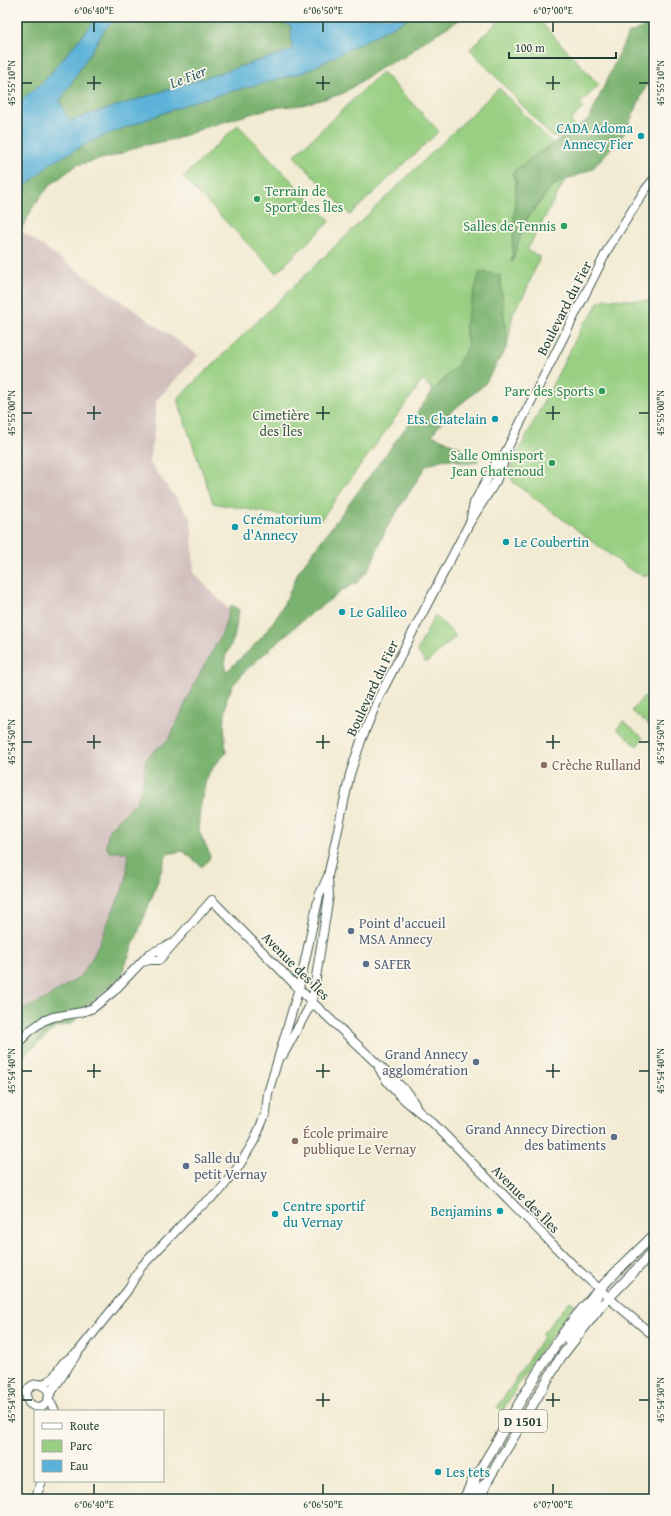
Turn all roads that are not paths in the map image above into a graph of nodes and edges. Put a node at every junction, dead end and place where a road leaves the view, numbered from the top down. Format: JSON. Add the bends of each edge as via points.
{"nodes":[{"id":1,"x":654,"y":179,"type":"edge"},
{"id":2,"x":504,"y":454,"type":"junction"},
{"id":3,"x":489,"y":476,"type":"junction"},
{"id":4,"x":480,"y":508,"type":"junction"},
{"id":5,"x":470,"y":522,"type":"junction"},
{"id":6,"x":328,"y":876,"type":"junction"},
{"id":7,"x":178,"y":939,"type":"junction"},
{"id":8,"x":142,"y":962,"type":"junction"},
{"id":9,"x":298,"y":988,"type":"junction"},
{"id":10,"x":312,"y":1002,"type":"junction"},
{"id":11,"x":17,"y":1044,"type":"edge"},
{"id":12,"x":277,"y":1065,"type":"junction"},
{"id":13,"x":654,"y":1235,"type":"edge"},
{"id":14,"x":654,"y":1251,"type":"edge"},
{"id":15,"x":624,"y":1264,"type":"junction"},
{"id":16,"x":599,"y":1289,"type":"junction"},
{"id":17,"x":610,"y":1298,"type":"junction"},
{"id":18,"x":654,"y":1336,"type":"edge"},
{"id":19,"x":78,"y":1352,"type":"junction"},
{"id":20,"x":561,"y":1357,"type":"junction"},
{"id":21,"x":42,"y":1385,"type":"junction"},
{"id":22,"x":49,"y":1398,"type":"junction"},
{"id":23,"x":40,"y":1409,"type":"edge"},
{"id":24,"x":55,"y":1410,"type":"edge"},
{"id":25,"x":474,"y":1481,"type":"joint"},
{"id":26,"x":42,"y":1482,"type":"edge"},
{"id":27,"x":485,"y":1485,"type":"junction"},
{"id":28,"x":35,"y":1499,"type":"edge"},
{"id":29,"x":464,"y":1499,"type":"edge"},
{"id":30,"x":474,"y":1499,"type":"edge"},
{"id":31,"x":479,"y":1499,"type":"edge"}],
"edges":[{"from":1,"to":2,"type":"main road","name":"Boulevard du Fier","via":[[609,247]]},
{"from":2,"to":3,"type":"main road","name":"Boulevard du Fier"},
{"from":2,"to":4,"type":"main road","name":"Boulevard du Fier","via":[[496,481]]},
{"from":3,"to":4,"type":"main road","name":"Boulevard du Fier"},
{"from":3,"to":5,"type":"main road","name":"Boulevard du Fier","via":[[474,503]]},
{"from":4,"to":5,"type":"main road","name":"Boulevard du Fier"},
{"from":5,"to":6,"type":"main road","name":"Boulevard du Fier","via":[[379,697],[366,728],[350,774]]},
{"from":6,"to":9,"type":"main road","name":"Boulevard du Fier","via":[[319,896]]},
{"from":6,"to":10,"type":"main road","name":"Boulevard du Fier","via":[[329,896]]},
{"from":7,"to":8,"type":"main road","via":[[149,954]]},
{"from":7,"to":8,"type":"main road","via":[[159,960]]},
{"from":7,"to":9,"type":"main road","name":"Avenue des Îles","via":[[212,900]]},
{"from":8,"to":11,"type":"main road","via":[[113,992],[93,1008],[43,1021]]},
{"from":9,"to":10,"type":"main road","name":"Avenue des Îles"},
{"from":9,"to":12,"type":"main road","name":"Boulevard du Fier"},
{"from":10,"to":12,"type":"main road","name":"Boulevard du Fier"},
{"from":10,"to":16,"type":"main road","name":"Avenue des Îles","via":[[379,1067],[388,1072],[409,1094],[418,1110]]},
{"from":12,"to":19,"type":"main road","via":[[263,1120],[239,1166],[219,1192],[197,1209],[141,1267],[127,1291]]},
{"from":13,"to":15,"type":"main road","number":"D 1501"},
{"from":14,"to":17,"type":"main road","number":"D 1501"},
{"from":15,"to":16,"type":"main road","number":"D 1501"},
{"from":15,"to":17,"type":"main road","via":[[625,1271],[619,1277]]},
{"from":16,"to":17,"type":"main road","name":"Avenue des Îles"},
{"from":16,"to":20,"type":"main road","via":[[591,1308],[560,1353]]},
{"from":16,"to":25,"type":"main road","number":"D 1501","via":[[551,1352]]},
{"from":17,"to":18,"type":"main road"},
{"from":17,"to":20,"type":"main road","number":"D 1501"},
{"from":19,"to":21,"type":"main road","via":[[63,1363],[53,1378]]},
{"from":19,"to":22,"type":"main road"},
{"from":20,"to":27,"type":"main road","number":"D 1501"},
{"from":21,"to":22,"type":"main road","via":[[48,1390]]},
{"from":21,"to":23,"type":"main road","via":[[32,1385],[26,1393],[29,1403]]},
{"from":22,"to":23,"type":"main road"},
{"from":22,"to":24,"type":"main road"},
{"from":25,"to":29,"type":"highway","number":"D 1501"},
{"from":26,"to":28,"type":"main road"},
{"from":27,"to":30,"type":"highway","number":"D 1501"},
{"from":27,"to":31,"type":"main road"}]}
